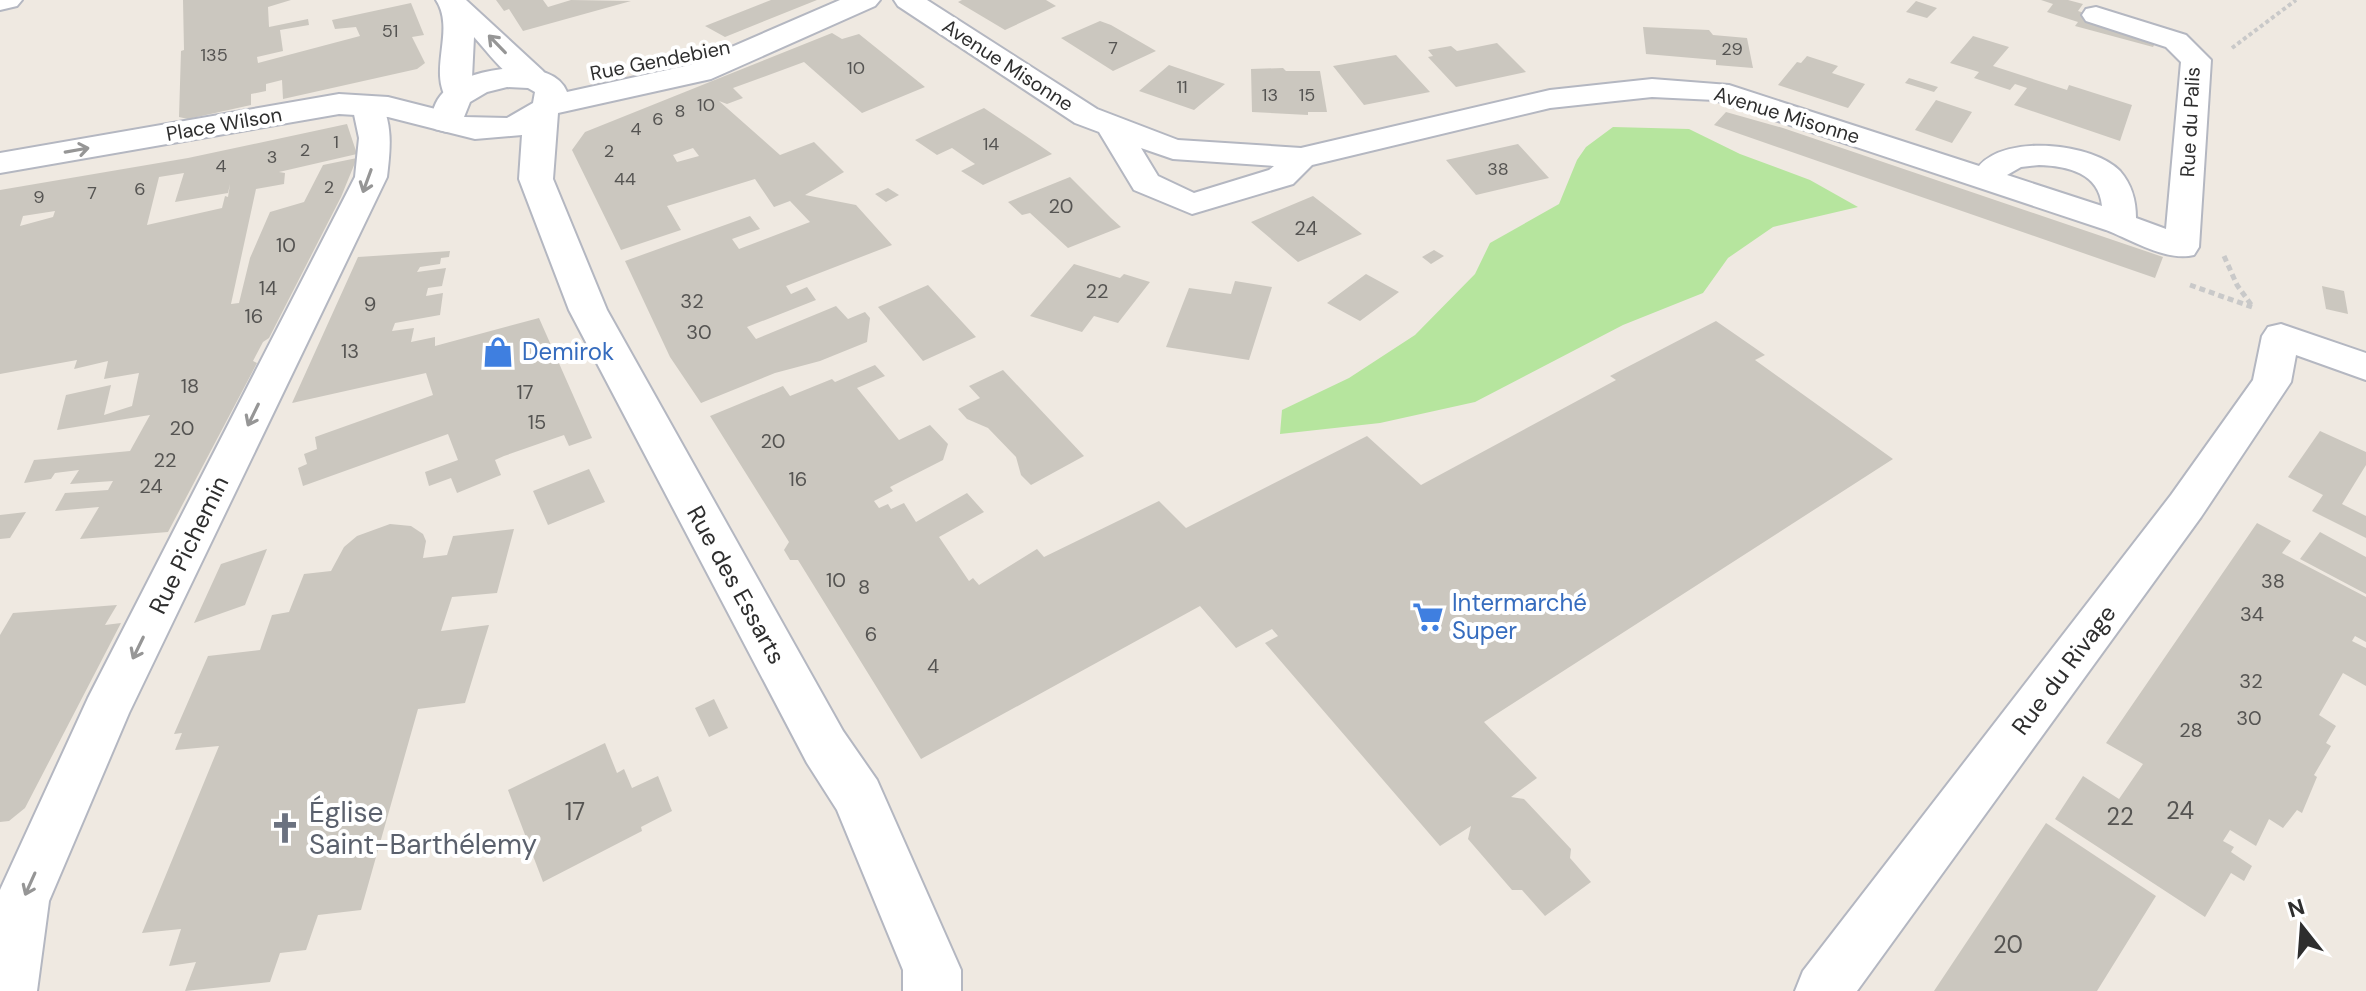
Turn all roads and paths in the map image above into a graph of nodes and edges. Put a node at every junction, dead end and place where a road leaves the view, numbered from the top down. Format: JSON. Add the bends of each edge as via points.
{"nodes":[{"id":1,"x":7,"y":0,"type":"edge"},
{"id":2,"x":865,"y":0,"type":"edge"},
{"id":3,"x":908,"y":0,"type":"edge"},
{"id":4,"x":0,"y":1,"type":"edge"},
{"id":5,"x":455,"y":7,"type":"edge"},
{"id":6,"x":2096,"y":15,"type":"dead end"},
{"id":7,"x":541,"y":96,"type":"junction"},
{"id":8,"x":367,"y":105,"type":"junction"},
{"id":9,"x":456,"y":115,"type":"junction"},
{"id":10,"x":1111,"y":125,"type":"junction"},
{"id":11,"x":1301,"y":158,"type":"junction"},
{"id":12,"x":0,"y":163,"type":"edge"},
{"id":13,"x":514,"y":166,"type":"junction"},
{"id":14,"x":1987,"y":179,"type":"junction"},
{"id":15,"x":2118,"y":223,"type":"junction"},
{"id":16,"x":2182,"y":247,"type":"junction"},
{"id":17,"x":2267,"y":322,"type":"junction"},
{"id":18,"x":2366,"y":367,"type":"edge"},
{"id":19,"x":9,"y":991,"type":"edge"},
{"id":20,"x":932,"y":991,"type":"edge"},
{"id":21,"x":1823,"y":991,"type":"edge"}],
"edges":[{"from":1,"to":4,"type":"main road"},
{"from":2,"to":7,"type":"main road","name":"Rue Gendebien","via":[[700,72]]},
{"from":3,"to":10,"type":"street","name":"Avenue Misonne","via":[[1086,116]]},
{"from":7,"to":5,"type":"main road","one_way":true,"via":[[483,29]]},
{"from":5,"to":9,"type":"main road"},
{"from":6,"to":16,"type":"street","name":"Rue du Palis","via":[[2176,41],[2196,60]]},
{"from":7,"to":9,"type":"main road","via":[[488,81]]},
{"from":7,"to":9,"type":"main road","via":[[524,123],[489,131]]},
{"from":7,"to":13,"type":"main road","name":"Rue des Essarts"},
{"from":8,"to":9,"type":"main road","name":"Place Wilson"},
{"from":12,"to":8,"type":"main road","name":"Place Wilson","one_way":true,"via":[[310,108]]},
{"from":8,"to":19,"type":"street","name":"Rue Pichemin","one_way":true,"via":[[375,138],[371,177],[105,713],[22,901]]},
{"from":9,"to":13,"type":"main road","via":[[470,142]]},
{"from":10,"to":11,"type":"street","name":"Avenue Misonne","via":[[1173,149]]},
{"from":10,"to":11,"type":"street","name":"Avenue Misonne","via":[[1146,183],[1192,204],[1281,177]]},
{"from":11,"to":14,"type":"street","name":"Avenue Misonne","via":[[1550,99],[1665,89],[1718,91]]},
{"from":13,"to":20,"type":"main road","name":"Rue des Essarts","via":[[825,747],[858,797],[932,970]]},
{"from":14,"to":15,"type":"street","name":"Avenue Misonne"},
{"from":14,"to":15,"type":"street","via":[[1998,165],[2025,157],[2066,156],[2106,176],[2120,201]]},
{"from":15,"to":16,"type":"street","name":"Avenue Misonne"},
{"from":16,"to":17,"type":"path","via":[[2180,282]]},
{"from":17,"to":18,"type":"street"},
{"from":17,"to":21,"type":"street","name":"Rue du Rivage","via":[[2272,382],[2186,506]]}]}
